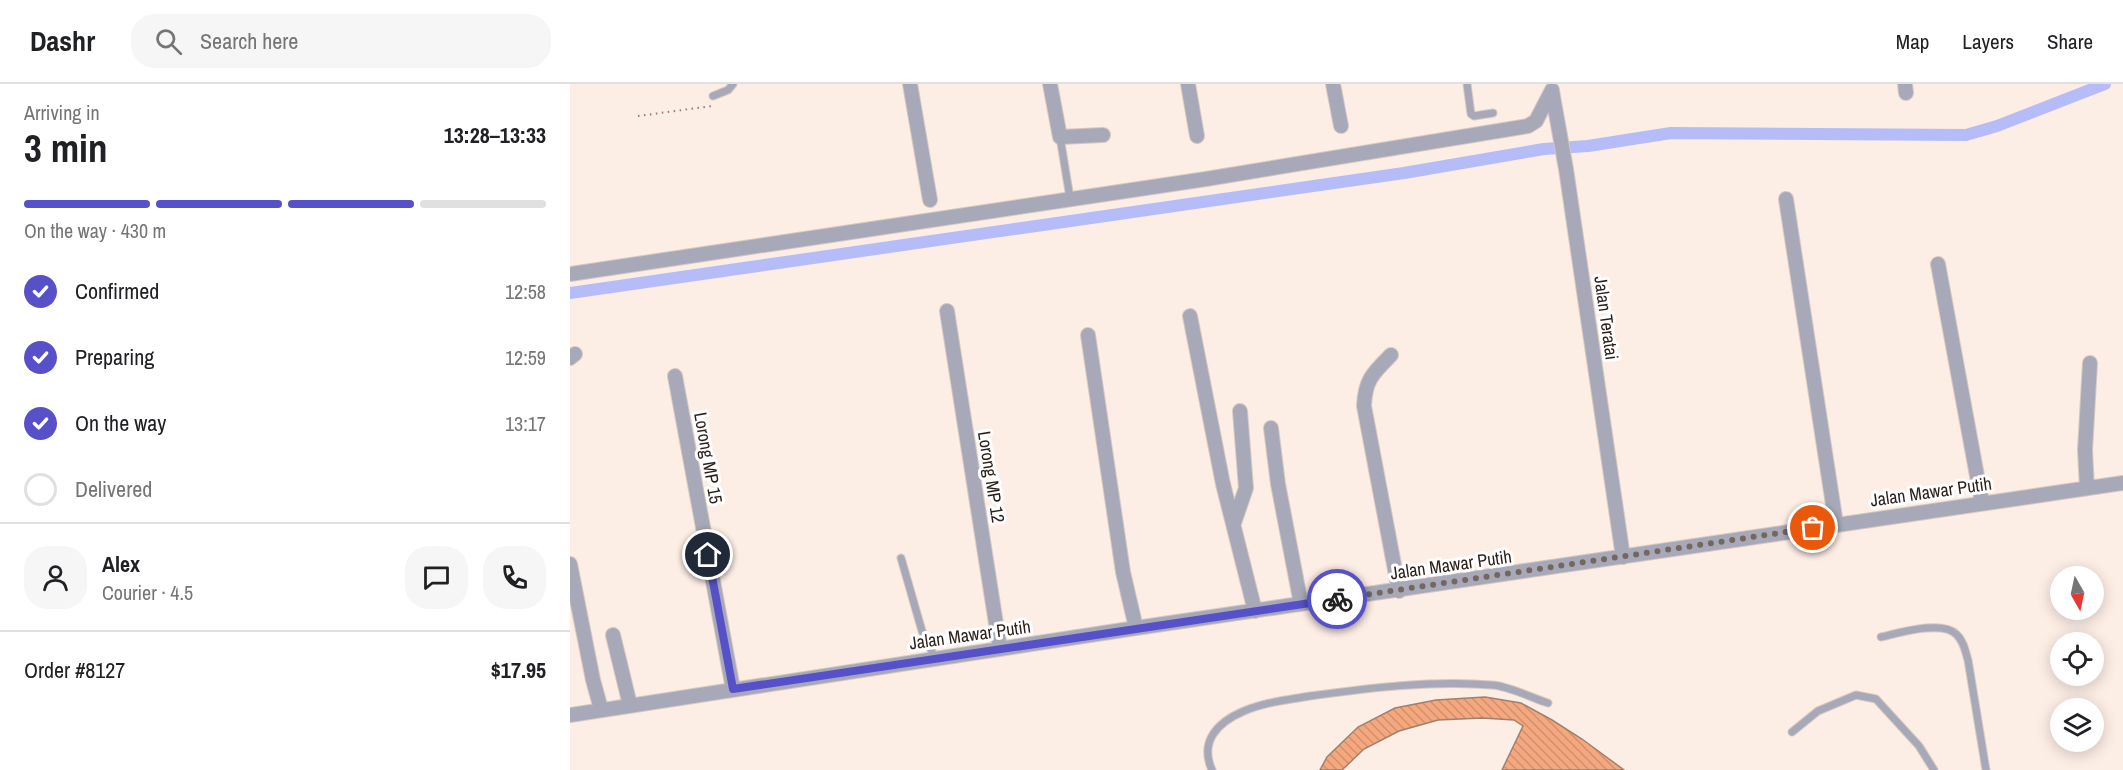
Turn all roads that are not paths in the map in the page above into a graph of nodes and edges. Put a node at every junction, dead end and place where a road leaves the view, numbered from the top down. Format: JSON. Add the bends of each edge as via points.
{"nodes":[{"id":1,"x":733,"y":84,"type":"edge"},
{"id":2,"x":910,"y":84,"type":"edge"},
{"id":3,"x":1050,"y":84,"type":"edge"},
{"id":4,"x":1188,"y":84,"type":"edge"},
{"id":5,"x":1333,"y":84,"type":"edge"},
{"id":6,"x":1467,"y":84,"type":"edge"},
{"id":7,"x":1551,"y":87,"type":"edge"},
{"id":8,"x":713,"y":96,"type":"dead end"},
{"id":9,"x":1494,"y":113,"type":"dead end"},
{"id":10,"x":1341,"y":126,"type":"dead end"},
{"id":11,"x":1103,"y":135,"type":"dead end"},
{"id":12,"x":1197,"y":136,"type":"dead end"},
{"id":13,"x":1060,"y":138,"type":"junction"},
{"id":14,"x":1070,"y":198,"type":"junction"},
{"id":15,"x":1786,"y":199,"type":"dead end"},
{"id":16,"x":930,"y":200,"type":"dead end"},
{"id":17,"x":1938,"y":264,"type":"dead end"},
{"id":18,"x":570,"y":274,"type":"edge"},
{"id":19,"x":947,"y":311,"type":"dead end"},
{"id":20,"x":1190,"y":316,"type":"dead end"},
{"id":21,"x":1088,"y":335,"type":"dead end"},
{"id":22,"x":1391,"y":355,"type":"dead end"},
{"id":23,"x":2090,"y":363,"type":"dead end"},
{"id":24,"x":675,"y":376,"type":"dead end"},
{"id":25,"x":1240,"y":411,"type":"dead end"},
{"id":26,"x":1271,"y":428,"type":"dead end"},
{"id":27,"x":2123,"y":483,"type":"edge"},
{"id":28,"x":2087,"y":488,"type":"junction"},
{"id":29,"x":1983,"y":503,"type":"junction"},
{"id":30,"x":1233,"y":524,"type":"junction"},
{"id":31,"x":1836,"y":524,"type":"junction"},
{"id":32,"x":1623,"y":557,"type":"junction"},
{"id":33,"x":901,"y":558,"type":"dead end"},
{"id":34,"x":570,"y":564,"type":"edge"},
{"id":35,"x":1399,"y":591,"type":"junction"},
{"id":36,"x":1301,"y":604,"type":"junction"},
{"id":37,"x":1255,"y":611,"type":"junction"},
{"id":38,"x":1136,"y":628,"type":"junction"},
{"id":39,"x":613,"y":635,"type":"dead end"},
{"id":40,"x":1881,"y":637,"type":"dead end"},
{"id":41,"x":1000,"y":649,"type":"junction"},
{"id":42,"x":935,"y":658,"type":"junction"},
{"id":43,"x":733,"y":689,"type":"junction"},
{"id":44,"x":1548,"y":703,"type":"dead end"},
{"id":45,"x":630,"y":705,"type":"junction"},
{"id":46,"x":602,"y":709,"type":"junction"},
{"id":47,"x":570,"y":715,"type":"edge"},
{"id":48,"x":1792,"y":732,"type":"dead end"},
{"id":49,"x":1212,"y":770,"type":"edge"},
{"id":50,"x":1934,"y":770,"type":"edge"},
{"id":51,"x":1986,"y":770,"type":"edge"}],
"edges":[{"from":1,"to":8,"type":"lane"},
{"from":2,"to":16,"type":"street"},
{"from":3,"to":13,"type":"street"},
{"from":4,"to":12,"type":"street"},
{"from":5,"to":10,"type":"street"},
{"from":6,"to":9,"type":"lane","via":[[1471,114]]},
{"from":7,"to":14,"type":"street","via":[[1536,121],[1528,126]]},
{"from":7,"to":32,"type":"street","name":"Jalan Teratai"},
{"from":11,"to":13,"type":"street"},
{"from":13,"to":14,"type":"lane"},
{"from":14,"to":18,"type":"street"},
{"from":15,"to":31,"type":"street"},
{"from":17,"to":29,"type":"street"},
{"from":19,"to":41,"type":"street","name":"Lorong MP 12"},
{"from":20,"to":30,"type":"street"},
{"from":21,"to":38,"type":"street","via":[[1123,572]]},
{"from":22,"to":35,"type":"street","via":[[1367,383],[1364,406]]},
{"from":23,"to":28,"type":"street"},
{"from":24,"to":43,"type":"street","name":"Lorong MP 15"},
{"from":25,"to":30,"type":"street","via":[[1246,488]]},
{"from":26,"to":36,"type":"street"},
{"from":27,"to":28,"type":"street","name":"Jalan Mawar Putih"},
{"from":28,"to":29,"type":"street","name":"Jalan Mawar Putih"},
{"from":29,"to":31,"type":"street","name":"Jalan Mawar Putih"},
{"from":30,"to":37,"type":"street"},
{"from":31,"to":32,"type":"street","name":"Jalan Mawar Putih"},
{"from":32,"to":35,"type":"street","name":"Jalan Mawar Putih"},
{"from":33,"to":42,"type":"lane","via":[[922,631]]},
{"from":34,"to":46,"type":"street"},
{"from":35,"to":36,"type":"street","name":"Jalan Mawar Putih"},
{"from":36,"to":37,"type":"street","name":"Jalan Mawar Putih"},
{"from":37,"to":38,"type":"street","name":"Jalan Mawar Putih"},
{"from":38,"to":41,"type":"street","name":"Jalan Mawar Putih"},
{"from":39,"to":45,"type":"street"},
{"from":40,"to":51,"type":"lane","via":[[1945,628],[1964,644]]},
{"from":41,"to":42,"type":"street","name":"Jalan Mawar Putih"},
{"from":42,"to":43,"type":"street","name":"Jalan Mawar Putih"},
{"from":43,"to":45,"type":"street","name":"Jalan Mawar Putih"},
{"from":44,"to":49,"type":"lane","via":[[1494,685],[1453,684],[1340,692],[1273,702],[1243,711],[1216,729],[1209,739],[1207,753]]},
{"from":45,"to":46,"type":"street","name":"Jalan Mawar Putih"},
{"from":46,"to":47,"type":"street","name":"Jalan Mawar Putih"},
{"from":48,"to":50,"type":"lane","via":[[1818,711],[1856,695],[1876,699],[1919,746]]}]}
